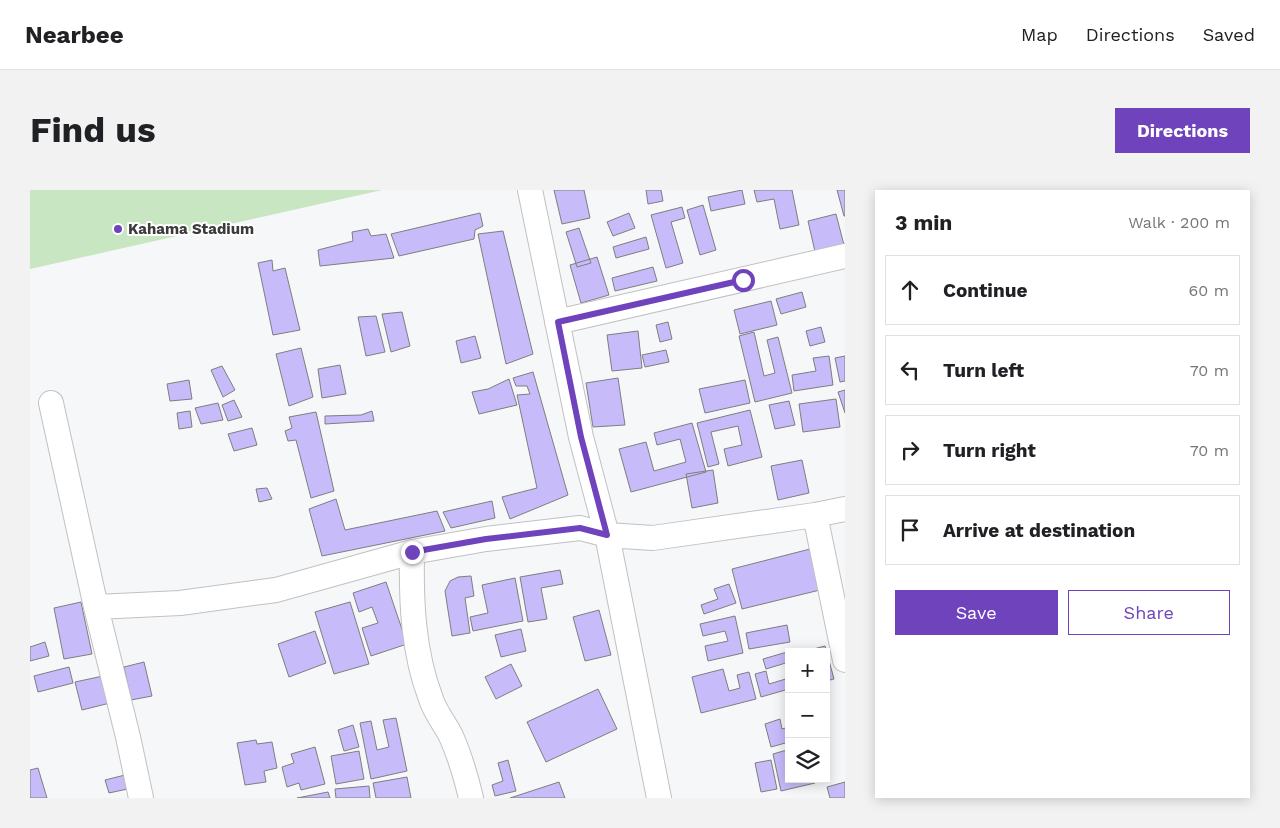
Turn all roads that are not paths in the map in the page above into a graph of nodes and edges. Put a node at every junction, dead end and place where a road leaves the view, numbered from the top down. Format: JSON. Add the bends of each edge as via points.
{"nodes":[{"id":1,"x":530,"y":190,"type":"edge"},
{"id":2,"x":845,"y":256,"type":"edge"},
{"id":3,"x":558,"y":322,"type":"junction"},
{"id":4,"x":51,"y":404,"type":"dead end"},
{"id":5,"x":845,"y":509,"type":"edge"},
{"id":6,"x":815,"y":515,"type":"junction"},
{"id":7,"x":607,"y":535,"type":"junction"},
{"id":8,"x":412,"y":552,"type":"junction"},
{"id":9,"x":96,"y":607,"type":"junction"},
{"id":10,"x":845,"y":660,"type":"edge"},
{"id":11,"x":141,"y":798,"type":"edge"},
{"id":12,"x":472,"y":798,"type":"edge"},
{"id":13,"x":659,"y":798,"type":"edge"}],
"edges":[{"from":1,"to":3,"type":"street"},
{"from":2,"to":3,"type":"street"},
{"from":3,"to":7,"type":"street","via":[[581,437]]},
{"from":4,"to":9,"type":"street"},
{"from":5,"to":6,"type":"street"},
{"from":6,"to":7,"type":"street","via":[[652,538]]},
{"from":6,"to":10,"type":"street"},
{"from":7,"to":8,"type":"street","via":[[580,528]]},
{"from":7,"to":13,"type":"street"},
{"from":8,"to":9,"type":"street","via":[[276,590],[180,604]]},
{"from":8,"to":12,"type":"street","via":[[411,593],[416,646],[431,701],[450,734]]},
{"from":9,"to":11,"type":"street"}]}
